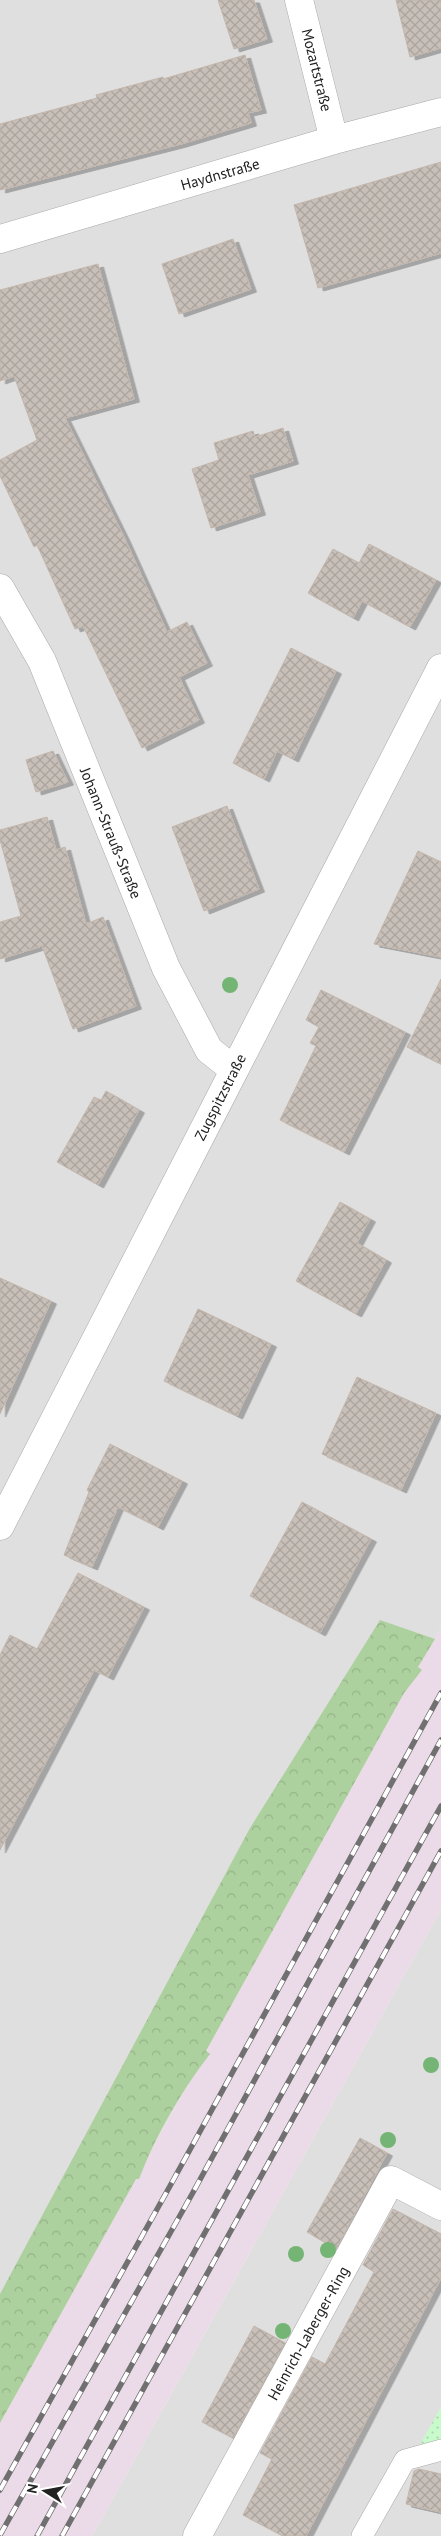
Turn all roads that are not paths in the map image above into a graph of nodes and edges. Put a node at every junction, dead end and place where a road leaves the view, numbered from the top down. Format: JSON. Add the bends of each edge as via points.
{"nodes":[{"id":1,"x":299,"y":0,"type":"edge"},
{"id":2,"x":441,"y":112,"type":"edge"},
{"id":3,"x":334,"y":140,"type":"junction"},
{"id":4,"x":0,"y":239,"type":"edge"},
{"id":5,"x":0,"y":588,"type":"edge"},
{"id":6,"x":441,"y":668,"type":"edge"},
{"id":7,"x":233,"y":1069,"type":"junction"},
{"id":8,"x":0,"y":1526,"type":"edge"},
{"id":9,"x":441,"y":2206,"type":"edge"},
{"id":10,"x":441,"y":2450,"type":"edge"},
{"id":11,"x":197,"y":2536,"type":"edge"},
{"id":12,"x":362,"y":2536,"type":"edge"}],
"edges":[{"from":1,"to":3,"type":"street","name":"Mozartstraße"},
{"from":2,"to":3,"type":"street","name":"Haydnstraße"},
{"from":3,"to":4,"type":"street","name":"Haydnstraße"},
{"from":5,"to":7,"type":"street","name":"Johann-Strauß-Straße","via":[[42,661],[166,968],[209,1050]]},
{"from":6,"to":7,"type":"street","name":"Zugspitzstraße"},
{"from":7,"to":8,"type":"street","name":"Zugspitzstraße"},
{"from":9,"to":11,"type":"street","name":"Heinrich-Laberger-Ring","via":[[391,2180]]},
{"from":10,"to":12,"type":"lane","via":[[405,2460]]}]}
